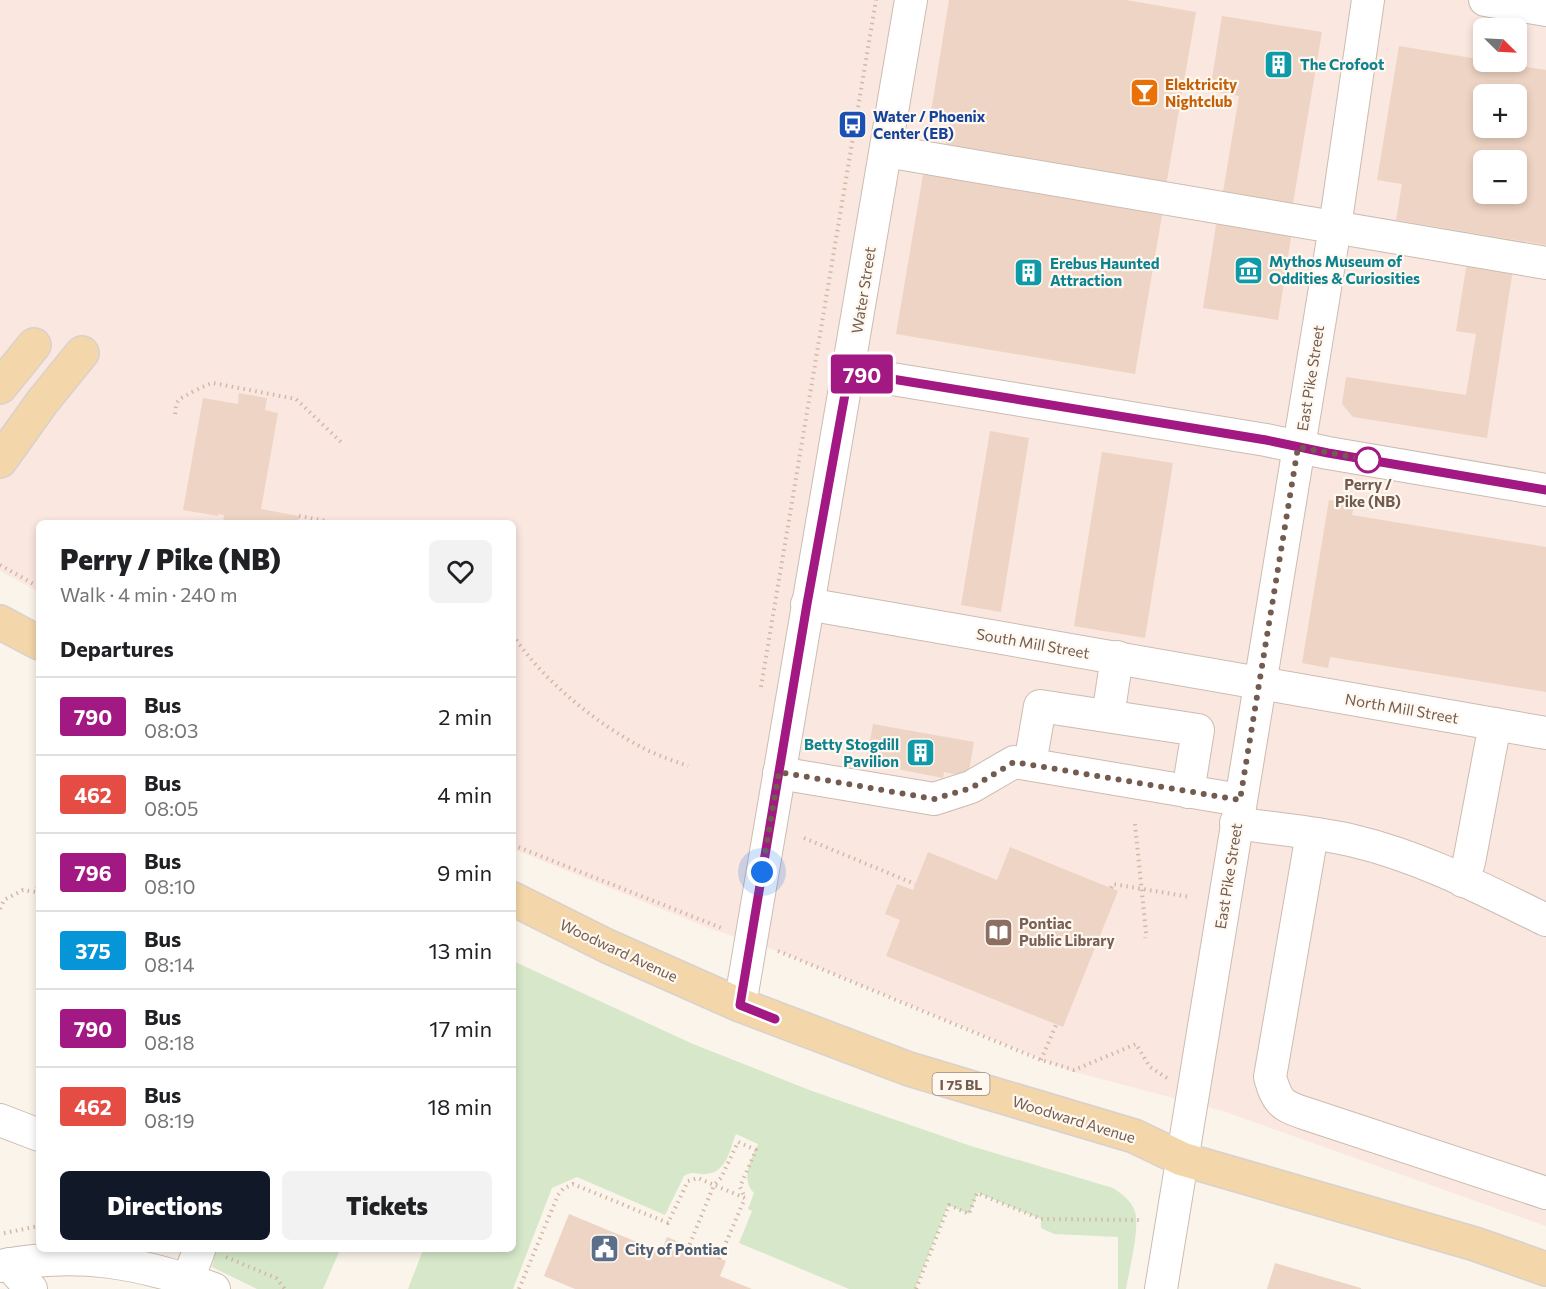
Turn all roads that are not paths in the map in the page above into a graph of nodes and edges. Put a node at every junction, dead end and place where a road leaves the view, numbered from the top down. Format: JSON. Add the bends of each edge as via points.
{"nodes":[{"id":1,"x":911,"y":0,"type":"edge"},
{"id":2,"x":1368,"y":0,"type":"edge"},
{"id":3,"x":1485,"y":0,"type":"edge"},
{"id":4,"x":1546,"y":10,"type":"edge"},
{"id":5,"x":886,"y":151,"type":"junction"},
{"id":6,"x":1335,"y":227,"type":"junction"},
{"id":7,"x":1546,"y":263,"type":"edge"},
{"id":8,"x":34,"y":345,"type":"dead end"},
{"id":9,"x":82,"y":353,"type":"dead end"},
{"id":10,"x":849,"y":372,"type":"junction"},
{"id":11,"x":0,"y":387,"type":"edge"},
{"id":12,"x":1298,"y":447,"type":"junction"},
{"id":13,"x":0,"y":461,"type":"edge"},
{"id":14,"x":1546,"y":490,"type":"edge"},
{"id":15,"x":807,"y":604,"type":"junction"},
{"id":16,"x":0,"y":622,"type":"edge"},
{"id":17,"x":36,"y":641,"type":"edge"},
{"id":18,"x":1117,"y":657,"type":"junction"},
{"id":19,"x":1259,"y":682,"type":"junction"},
{"id":20,"x":1108,"y":716,"type":"junction"},
{"id":21,"x":1495,"y":724,"type":"junction"},
{"id":22,"x":1546,"y":733,"type":"edge"},
{"id":23,"x":1030,"y":764,"type":"junction"},
{"id":24,"x":779,"y":772,"type":"junction"},
{"id":25,"x":1188,"y":792,"type":"junction"},
{"id":26,"x":1238,"y":812,"type":"junction"},
{"id":27,"x":1312,"y":834,"type":"junction"},
{"id":28,"x":1462,"y":880,"type":"junction"},
{"id":29,"x":516,"y":900,"type":"edge"},
{"id":30,"x":1546,"y":920,"type":"edge"},
{"id":31,"x":740,"y":1005,"type":"junction"},
{"id":32,"x":0,"y":1120,"type":"edge"},
{"id":33,"x":36,"y":1134,"type":"edge"},
{"id":34,"x":1182,"y":1159,"type":"junction"},
{"id":35,"x":1546,"y":1193,"type":"edge"},
{"id":36,"x":212,"y":1253,"type":"edge"},
{"id":37,"x":5,"y":1265,"type":"edge"},
{"id":38,"x":1546,"y":1269,"type":"edge"},
{"id":39,"x":123,"y":1276,"type":"edge"},
{"id":40,"x":201,"y":1284,"type":"edge"},
{"id":41,"x":31,"y":1289,"type":"edge"},
{"id":42,"x":1161,"y":1289,"type":"edge"}],
"edges":[{"from":1,"to":5,"type":"street","name":"Water Street"},
{"from":2,"to":6,"type":"street","name":"East Pike Street"},
{"from":3,"to":4,"type":"street"},
{"from":5,"to":6,"type":"street"},
{"from":5,"to":10,"type":"street","name":"Water Street"},
{"from":6,"to":7,"type":"street"},
{"from":6,"to":12,"type":"street","name":"East Pike Street"},
{"from":8,"to":11,"type":"main road"},
{"from":9,"to":13,"type":"main road"},
{"from":10,"to":12,"type":"street"},
{"from":10,"to":15,"type":"street","name":"Water Street"},
{"from":12,"to":14,"type":"street"},
{"from":12,"to":19,"type":"street","name":"East Pike Street"},
{"from":15,"to":18,"type":"street","name":"South Mill Street"},
{"from":15,"to":24,"type":"street","name":"Water Street"},
{"from":16,"to":17,"type":"main road"},
{"from":18,"to":19,"type":"street","name":"South Mill Street"},
{"from":18,"to":20,"type":"street"},
{"from":19,"to":21,"type":"street","name":"North Mill Street"},
{"from":19,"to":26,"type":"street","name":"East Pike Street"},
{"from":20,"to":23,"type":"street","via":[[1040,706]]},
{"from":20,"to":25,"type":"street","via":[[1198,730]]},
{"from":21,"to":22,"type":"street","name":"North Mill Street"},
{"from":21,"to":28,"type":"street","via":[[1469,862]]},
{"from":23,"to":24,"type":"street","via":[[1014,762],[971,788],[934,799]]},
{"from":23,"to":25,"type":"street"},
{"from":24,"to":31,"type":"street","name":"Water Street"},
{"from":25,"to":26,"type":"street"},
{"from":26,"to":27,"type":"street"},
{"from":26,"to":34,"type":"street","name":"East Pike Street"},
{"from":27,"to":28,"type":"street","via":[[1364,844]]},
{"from":27,"to":35,"type":"street","via":[[1270,1077],[1275,1096],[1285,1107]]},
{"from":28,"to":30,"type":"street"},
{"from":29,"to":31,"type":"main road","name":"Woodward Avenue","number":"I 75 BL"},
{"from":31,"to":34,"type":"main road","name":"Woodward Avenue","number":"I 75 BL","via":[[909,1069],[1134,1136]]},
{"from":32,"to":33,"type":"street"},
{"from":34,"to":38,"type":"main road","name":"Woodward Avenue","number":"I 75 BL","via":[[1475,1244]]},
{"from":34,"to":42,"type":"street","name":"East Pike Street"},
{"from":36,"to":40,"type":"street"},
{"from":37,"to":39,"type":"street","via":[[74,1259]]},
{"from":37,"to":41,"type":"street"},
{"from":39,"to":40,"type":"street"}]}
